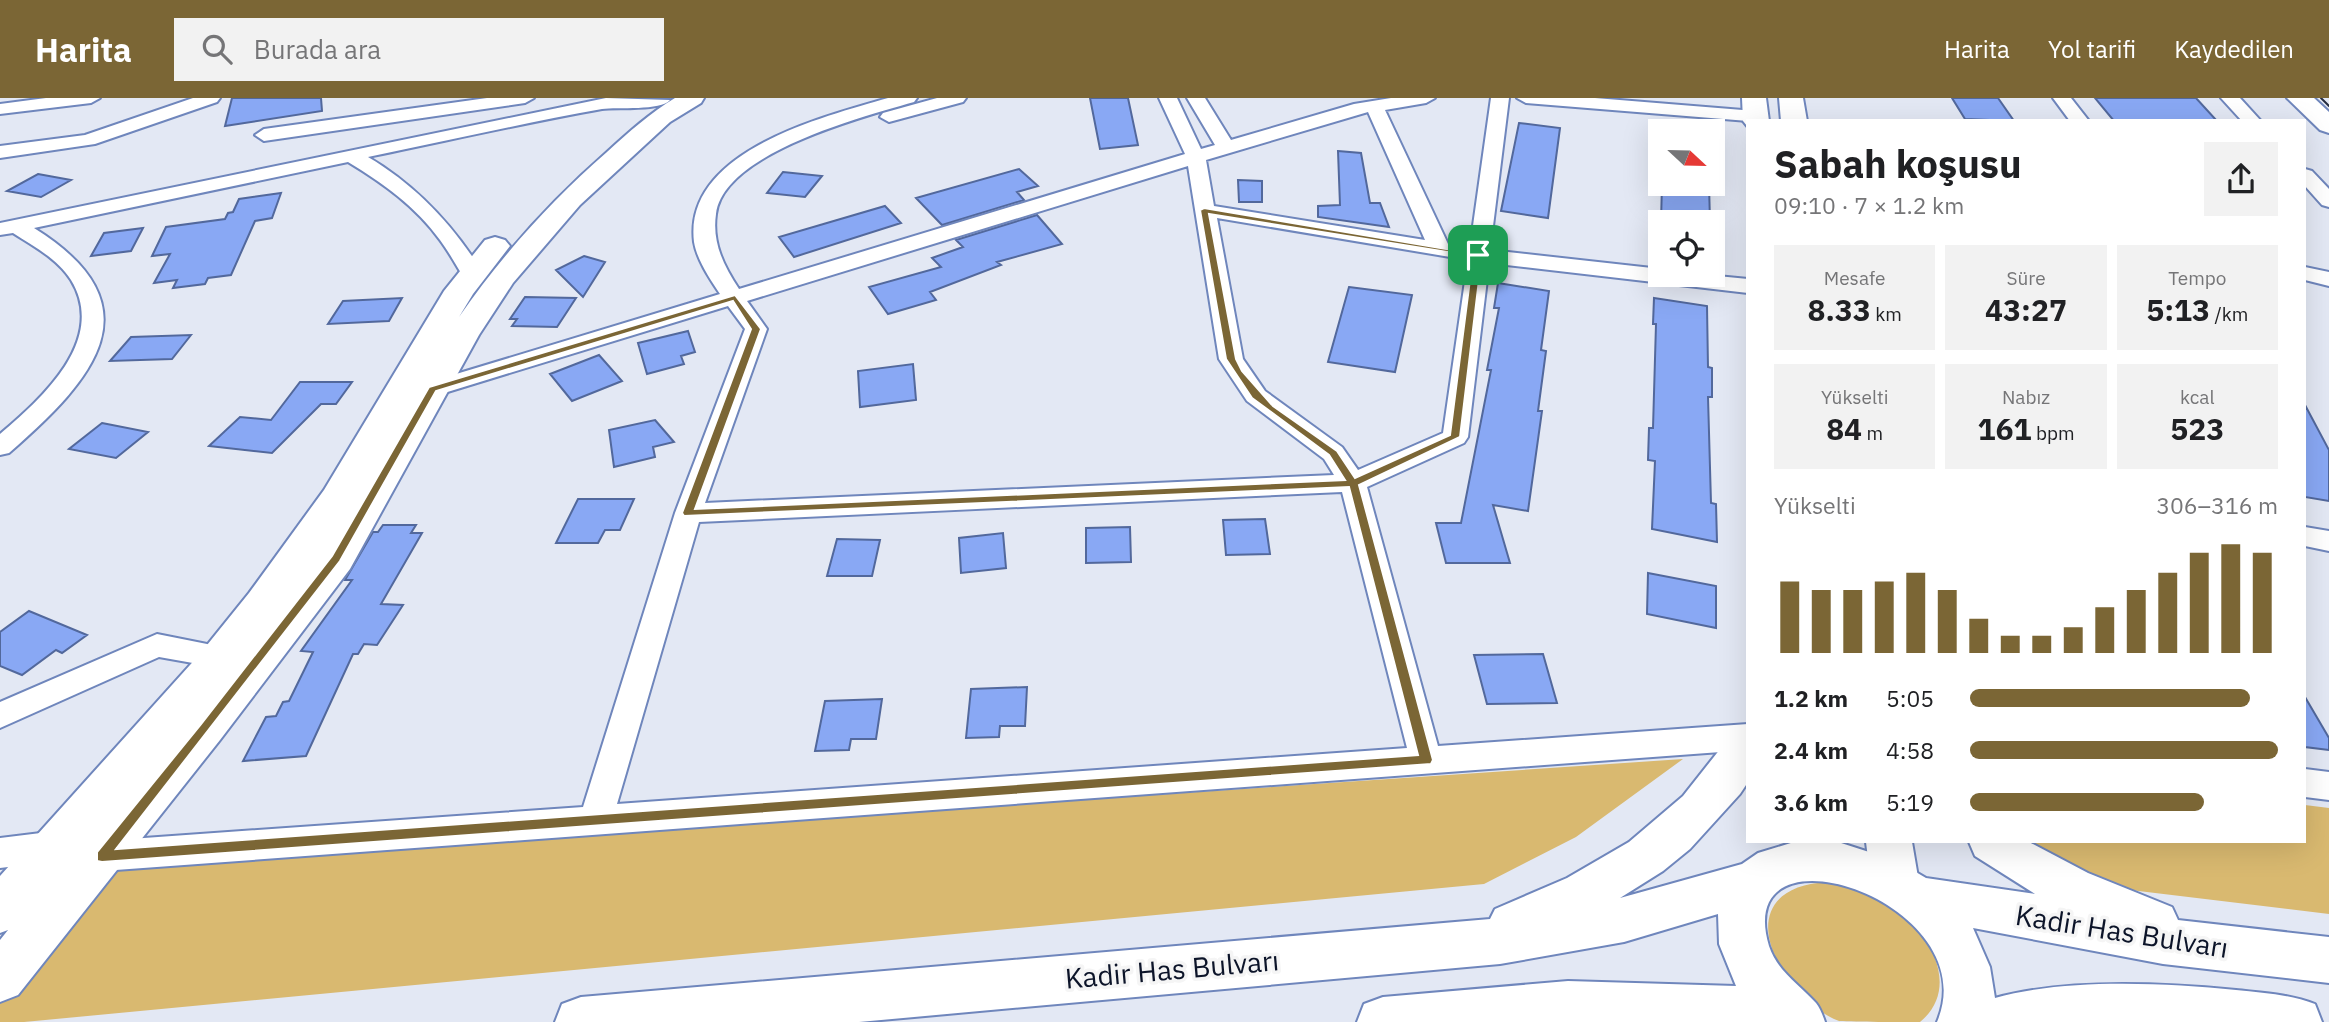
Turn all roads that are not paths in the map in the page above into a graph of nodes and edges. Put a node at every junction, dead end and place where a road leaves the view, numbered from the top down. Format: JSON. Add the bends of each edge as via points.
{"nodes":[{"id":1,"x":91,"y":98,"type":"edge"},
{"id":2,"x":211,"y":98,"type":"edge"},
{"id":3,"x":525,"y":98,"type":"edge"},
{"id":4,"x":908,"y":98,"type":"edge"},
{"id":5,"x":957,"y":98,"type":"edge"},
{"id":6,"x":1168,"y":98,"type":"edge"},
{"id":7,"x":1196,"y":98,"type":"edge"},
{"id":8,"x":1420,"y":98,"type":"edge"},
{"id":9,"x":1500,"y":98,"type":"edge"},
{"id":10,"x":1526,"y":98,"type":"edge"},
{"id":11,"x":1791,"y":98,"type":"edge"},
{"id":12,"x":2062,"y":98,"type":"edge"},
{"id":13,"x":2230,"y":98,"type":"edge"},
{"id":14,"x":2299,"y":98,"type":"edge"},
{"id":15,"x":673,"y":99,"type":"edge"},
{"id":16,"x":1555,"y":99,"type":"edge"},
{"id":17,"x":1374,"y":105,"type":"junction"},
{"id":18,"x":0,"y":109,"type":"edge"},
{"id":19,"x":1755,"y":111,"type":"edge"},
{"id":20,"x":850,"y":113,"type":"edge"},
{"id":21,"x":1794,"y":119,"type":"edge"},
{"id":22,"x":2078,"y":119,"type":"edge"},
{"id":23,"x":2250,"y":119,"type":"edge"},
{"id":24,"x":2329,"y":125,"type":"edge"},
{"id":25,"x":264,"y":135,"type":"dead end"},
{"id":26,"x":1226,"y":148,"type":"junction"},
{"id":27,"x":0,"y":152,"type":"edge"},
{"id":28,"x":351,"y":155,"type":"junction"},
{"id":29,"x":1196,"y":158,"type":"junction"},
{"id":30,"x":2306,"y":177,"type":"edge"},
{"id":31,"x":2329,"y":201,"type":"edge"},
{"id":32,"x":1204,"y":210,"type":"junction"},
{"id":33,"x":8,"y":227,"type":"edge"},
{"id":34,"x":1439,"y":248,"type":"junction"},
{"id":35,"x":1478,"y":255,"type":"junction"},
{"id":36,"x":472,"y":273,"type":"junction"},
{"id":37,"x":2306,"y":274,"type":"edge"},
{"id":38,"x":2329,"y":279,"type":"edge"},
{"id":39,"x":1746,"y":286,"type":"edge"},
{"id":40,"x":743,"y":295,"type":"junction"},
{"id":41,"x":432,"y":389,"type":"junction"},
{"id":42,"x":0,"y":447,"type":"edge"},
{"id":43,"x":1353,"y":483,"type":"junction"},
{"id":44,"x":688,"y":513,"type":"junction"},
{"id":45,"x":2306,"y":537,"type":"edge"},
{"id":46,"x":2329,"y":541,"type":"edge"},
{"id":47,"x":221,"y":657,"type":"junction"},
{"id":48,"x":0,"y":716,"type":"edge"},
{"id":49,"x":1746,"y":737,"type":"edge"},
{"id":50,"x":1746,"y":750,"type":"edge"},
{"id":51,"x":1426,"y":760,"type":"junction"},
{"id":52,"x":2306,"y":783,"type":"edge"},
{"id":53,"x":2329,"y":786,"type":"edge"},
{"id":54,"x":595,"y":821,"type":"junction"},
{"id":55,"x":1993,"y":843,"type":"edge"},
{"id":56,"x":57,"y":846,"type":"junction"},
{"id":57,"x":0,"y":852,"type":"edge"},
{"id":58,"x":102,"y":856,"type":"junction"},
{"id":59,"x":1768,"y":864,"type":"edge"},
{"id":60,"x":1900,"y":874,"type":"edge"},
{"id":61,"x":0,"y":911,"type":"edge"},
{"id":62,"x":1454,"y":945,"type":"junction"},
{"id":63,"x":2226,"y":949,"type":"junction"},
{"id":64,"x":2329,"y":960,"type":"edge"},
{"id":65,"x":0,"y":978,"type":"edge"},
{"id":66,"x":1543,"y":1015,"type":"edge"},
{"id":67,"x":1793,"y":1017,"type":"edge"},
{"id":68,"x":2231,"y":1019,"type":"edge"},
{"id":69,"x":581,"y":1022,"type":"edge"},
{"id":70,"x":1383,"y":1022,"type":"edge"},
{"id":71,"x":1963,"y":1022,"type":"edge"},
{"id":72,"x":1998,"y":1022,"type":"edge"},
{"id":73,"x":2296,"y":1022,"type":"edge"}],
"edges":[{"from":1,"to":18,"type":"street"},
{"from":2,"to":27,"type":"street","via":[[88,140]]},
{"from":3,"to":25,"type":"street"},
{"from":4,"to":20,"type":"street"},
{"from":5,"to":20,"type":"street"},
{"from":6,"to":29,"type":"street"},
{"from":7,"to":26,"type":"street"},
{"from":8,"to":17,"type":"street"},
{"from":9,"to":35,"type":"street"},
{"from":10,"to":16,"type":"street"},
{"from":11,"to":21,"type":"main road"},
{"from":12,"to":22,"type":"street"},
{"from":13,"to":23,"type":"street"},
{"from":14,"to":24,"type":"main road"},
{"from":15,"to":28,"type":"street","via":[[587,106]]},
{"from":15,"to":36,"type":"main road","via":[[624,124],[503,237]]},
{"from":15,"to":41,"type":"main road","via":[[660,117],[543,227],[481,306]]},
{"from":16,"to":19,"type":"street"},
{"from":17,"to":26,"type":"street"},
{"from":17,"to":34,"type":"street"},
{"from":20,"to":40,"type":"street","via":[[769,146],[733,169],[716,190],[702,221],[703,233],[712,263]]},
{"from":26,"to":29,"type":"street"},
{"from":28,"to":33,"type":"street"},
{"from":28,"to":36,"type":"street","via":[[418,200],[446,230]]},
{"from":29,"to":32,"type":"street"},
{"from":29,"to":40,"type":"street"},
{"from":30,"to":31,"type":"street"},
{"from":32,"to":34,"type":"street"},
{"from":32,"to":43,"type":"street","via":[[1237,372],[1270,408],[1333,453]]},
{"from":33,"to":42,"type":"street","via":[[50,245],[75,270],[90,296],[95,325],[83,359],[62,388]]},
{"from":34,"to":35,"type":"street"},
{"from":35,"to":39,"type":"street"},
{"from":35,"to":43,"type":"street","via":[[1455,437]]},
{"from":36,"to":47,"type":"main road","via":[[338,498]]},
{"from":37,"to":38,"type":"street"},
{"from":40,"to":41,"type":"street"},
{"from":40,"to":44,"type":"street","via":[[756,329]]},
{"from":41,"to":58,"type":"main road","via":[[336,558]]},
{"from":43,"to":44,"type":"street"},
{"from":43,"to":51,"type":"street"},
{"from":44,"to":54,"type":"street"},
{"from":45,"to":46,"type":"street"},
{"from":47,"to":48,"type":"street","via":[[157,645]]},
{"from":47,"to":56,"type":"main road"},
{"from":49,"to":51,"type":"street"},
{"from":50,"to":62,"type":"main road","via":[[1706,805],[1651,854],[1559,906]]},
{"from":51,"to":54,"type":"street"},
{"from":52,"to":53,"type":"street"},
{"from":54,"to":58,"type":"street"},
{"from":55,"to":63,"type":"main road","via":[[2077,894]]},
{"from":56,"to":57,"type":"street"},
{"from":56,"to":61,"type":"main road"},
{"from":58,"to":65,"type":"main road"},
{"from":59,"to":60,"type":"main road","name":"Kadir Has Bulvarı","via":[[1829,860]]},
{"from":59,"to":62,"type":"main road","name":"Kadir Has Bulvarı","via":[[1624,920]]},
{"from":59,"to":67,"type":"main road","via":[[1746,898],[1741,918],[1743,941],[1761,981]]},
{"from":60,"to":63,"type":"main road","name":"Kadir Has Bulvarı","via":[[2017,914]]},
{"from":60,"to":71,"type":"main road","via":[[1955,943],[1966,968],[1970,993]]},
{"from":62,"to":69,"type":"main road","name":"Kadir Has Bulvarı"},
{"from":63,"to":64,"type":"main road","name":"Kadir Has Bulvarı"},
{"from":66,"to":67,"type":"main road","via":[[1603,1006]]},
{"from":66,"to":70,"type":"main road"},
{"from":68,"to":72,"type":"main road","via":[[2165,1008],[2110,1008]]},
{"from":68,"to":73,"type":"main road"}]}
